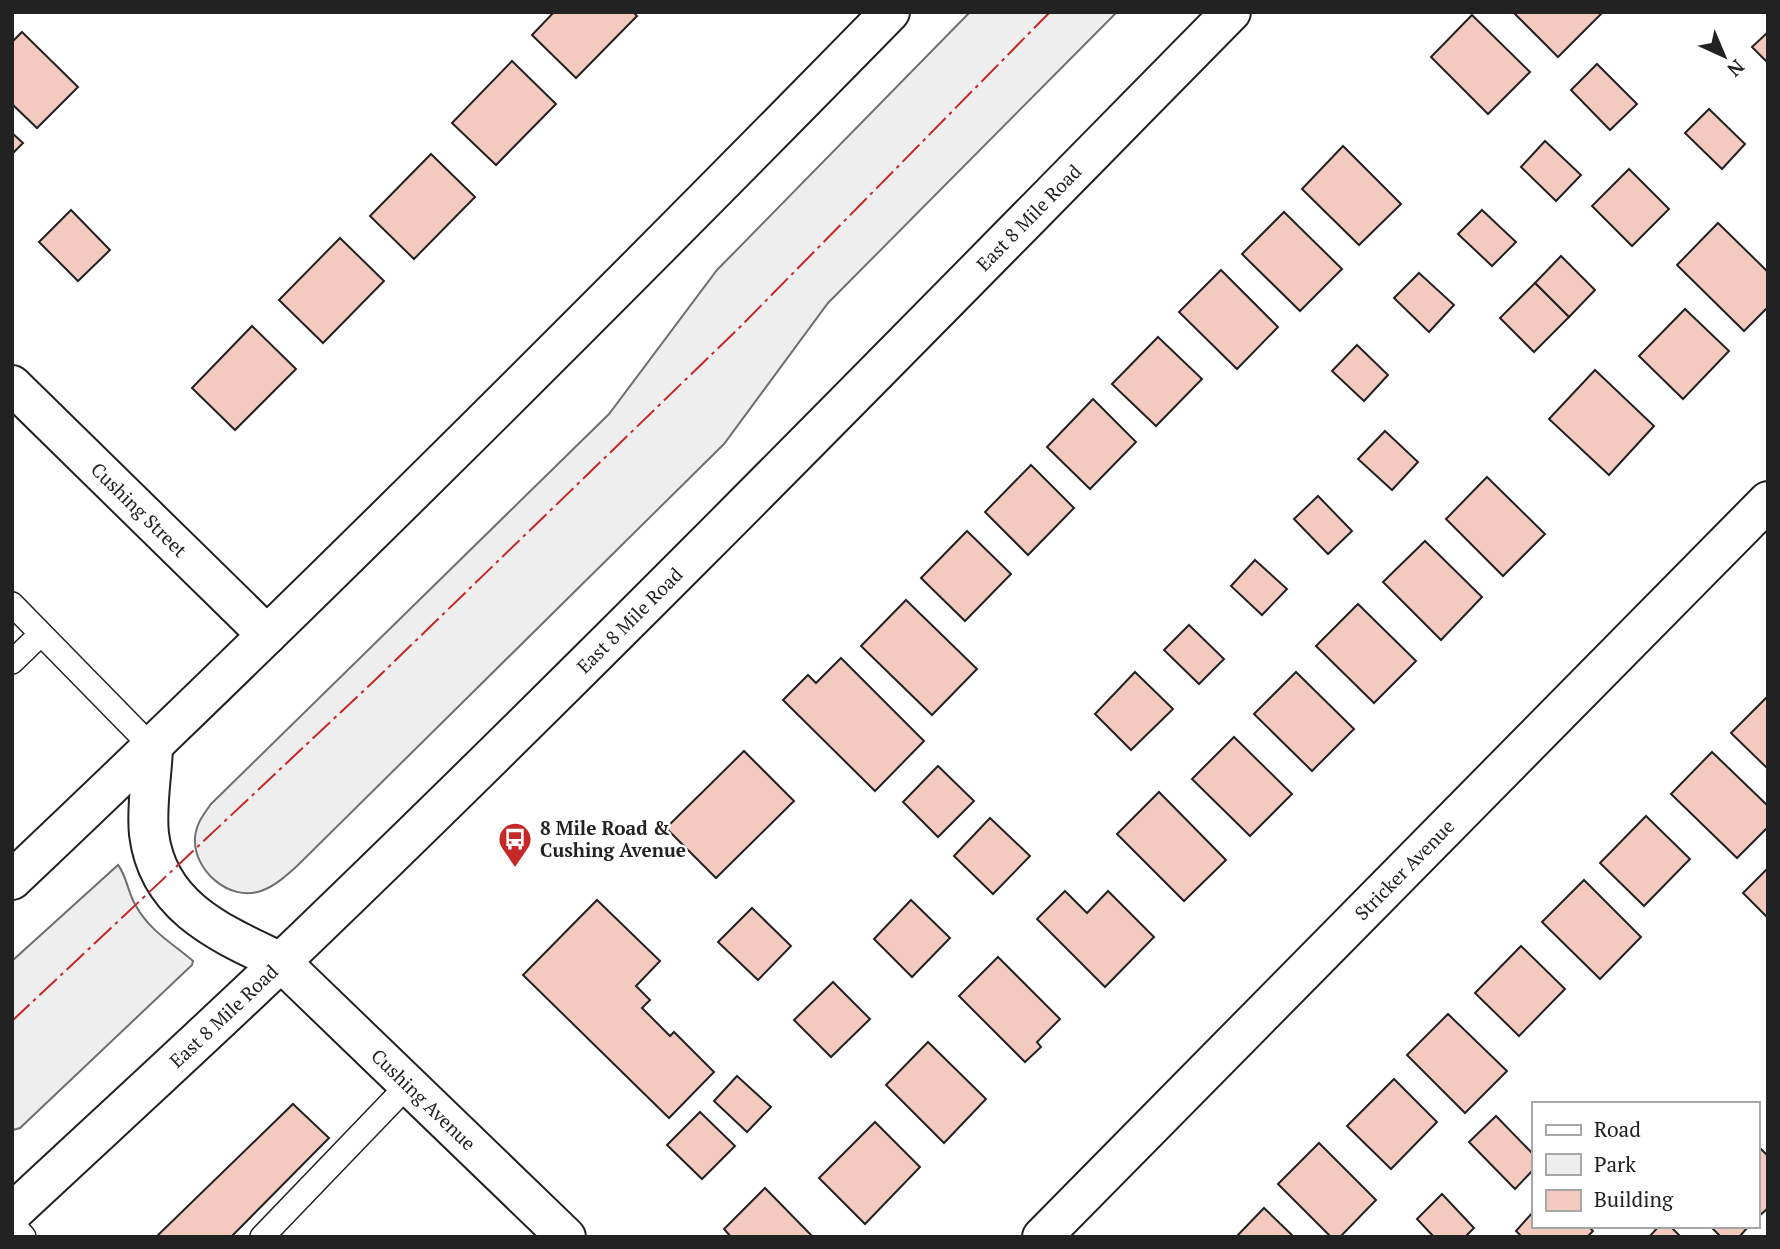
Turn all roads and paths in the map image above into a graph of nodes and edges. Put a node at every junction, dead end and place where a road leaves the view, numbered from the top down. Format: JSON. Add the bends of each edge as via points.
{"nodes":[{"id":1,"x":890,"y":12,"type":"edge"},
{"id":2,"x":1216,"y":19,"type":"edge"},
{"id":3,"x":12,"y":385,"type":"edge"},
{"id":4,"x":1768,"y":501,"type":"edge"},
{"id":5,"x":12,"y":604,"type":"edge"},
{"id":6,"x":41,"y":634,"type":"junction"},
{"id":7,"x":267,"y":635,"type":"junction"},
{"id":8,"x":12,"y":662,"type":"edge"},
{"id":9,"x":153,"y":748,"type":"junction"},
{"id":10,"x":12,"y":880,"type":"edge"},
{"id":11,"x":281,"y":962,"type":"junction"},
{"id":12,"x":409,"y":1084,"type":"junction"},
{"id":13,"x":12,"y":1213,"type":"edge"},
{"id":14,"x":12,"y":1223,"type":"edge"},
{"id":15,"x":24,"y":1237,"type":"edge"},
{"id":16,"x":262,"y":1237,"type":"edge"},
{"id":17,"x":566,"y":1237,"type":"edge"},
{"id":18,"x":1042,"y":1237,"type":"edge"}],
"edges":[{"from":1,"to":7,"type":"main road"},
{"from":2,"to":11,"type":"main road","name":"East 8 Mile Road","via":[[755,495]]},
{"from":3,"to":7,"type":"main road","name":"Cushing Street"},
{"from":4,"to":18,"type":"main road","name":"Stricker Avenue"},
{"from":5,"to":6,"type":"lane"},
{"from":6,"to":8,"type":"lane"},
{"from":6,"to":9,"type":"lane"},
{"from":7,"to":9,"type":"main road"},
{"from":9,"to":10,"type":"main road"},
{"from":9,"to":11,"type":"main road","name":"Cushing Avenue","via":[[149,833],[155,862],[169,889],[204,923]]},
{"from":11,"to":12,"type":"main road","name":"Cushing Avenue"},
{"from":11,"to":13,"type":"main road","name":"East 8 Mile Road"},
{"from":12,"to":16,"type":"lane"},
{"from":12,"to":17,"type":"main road","name":"Cushing Avenue"},
{"from":14,"to":15,"type":"lane"}]}
